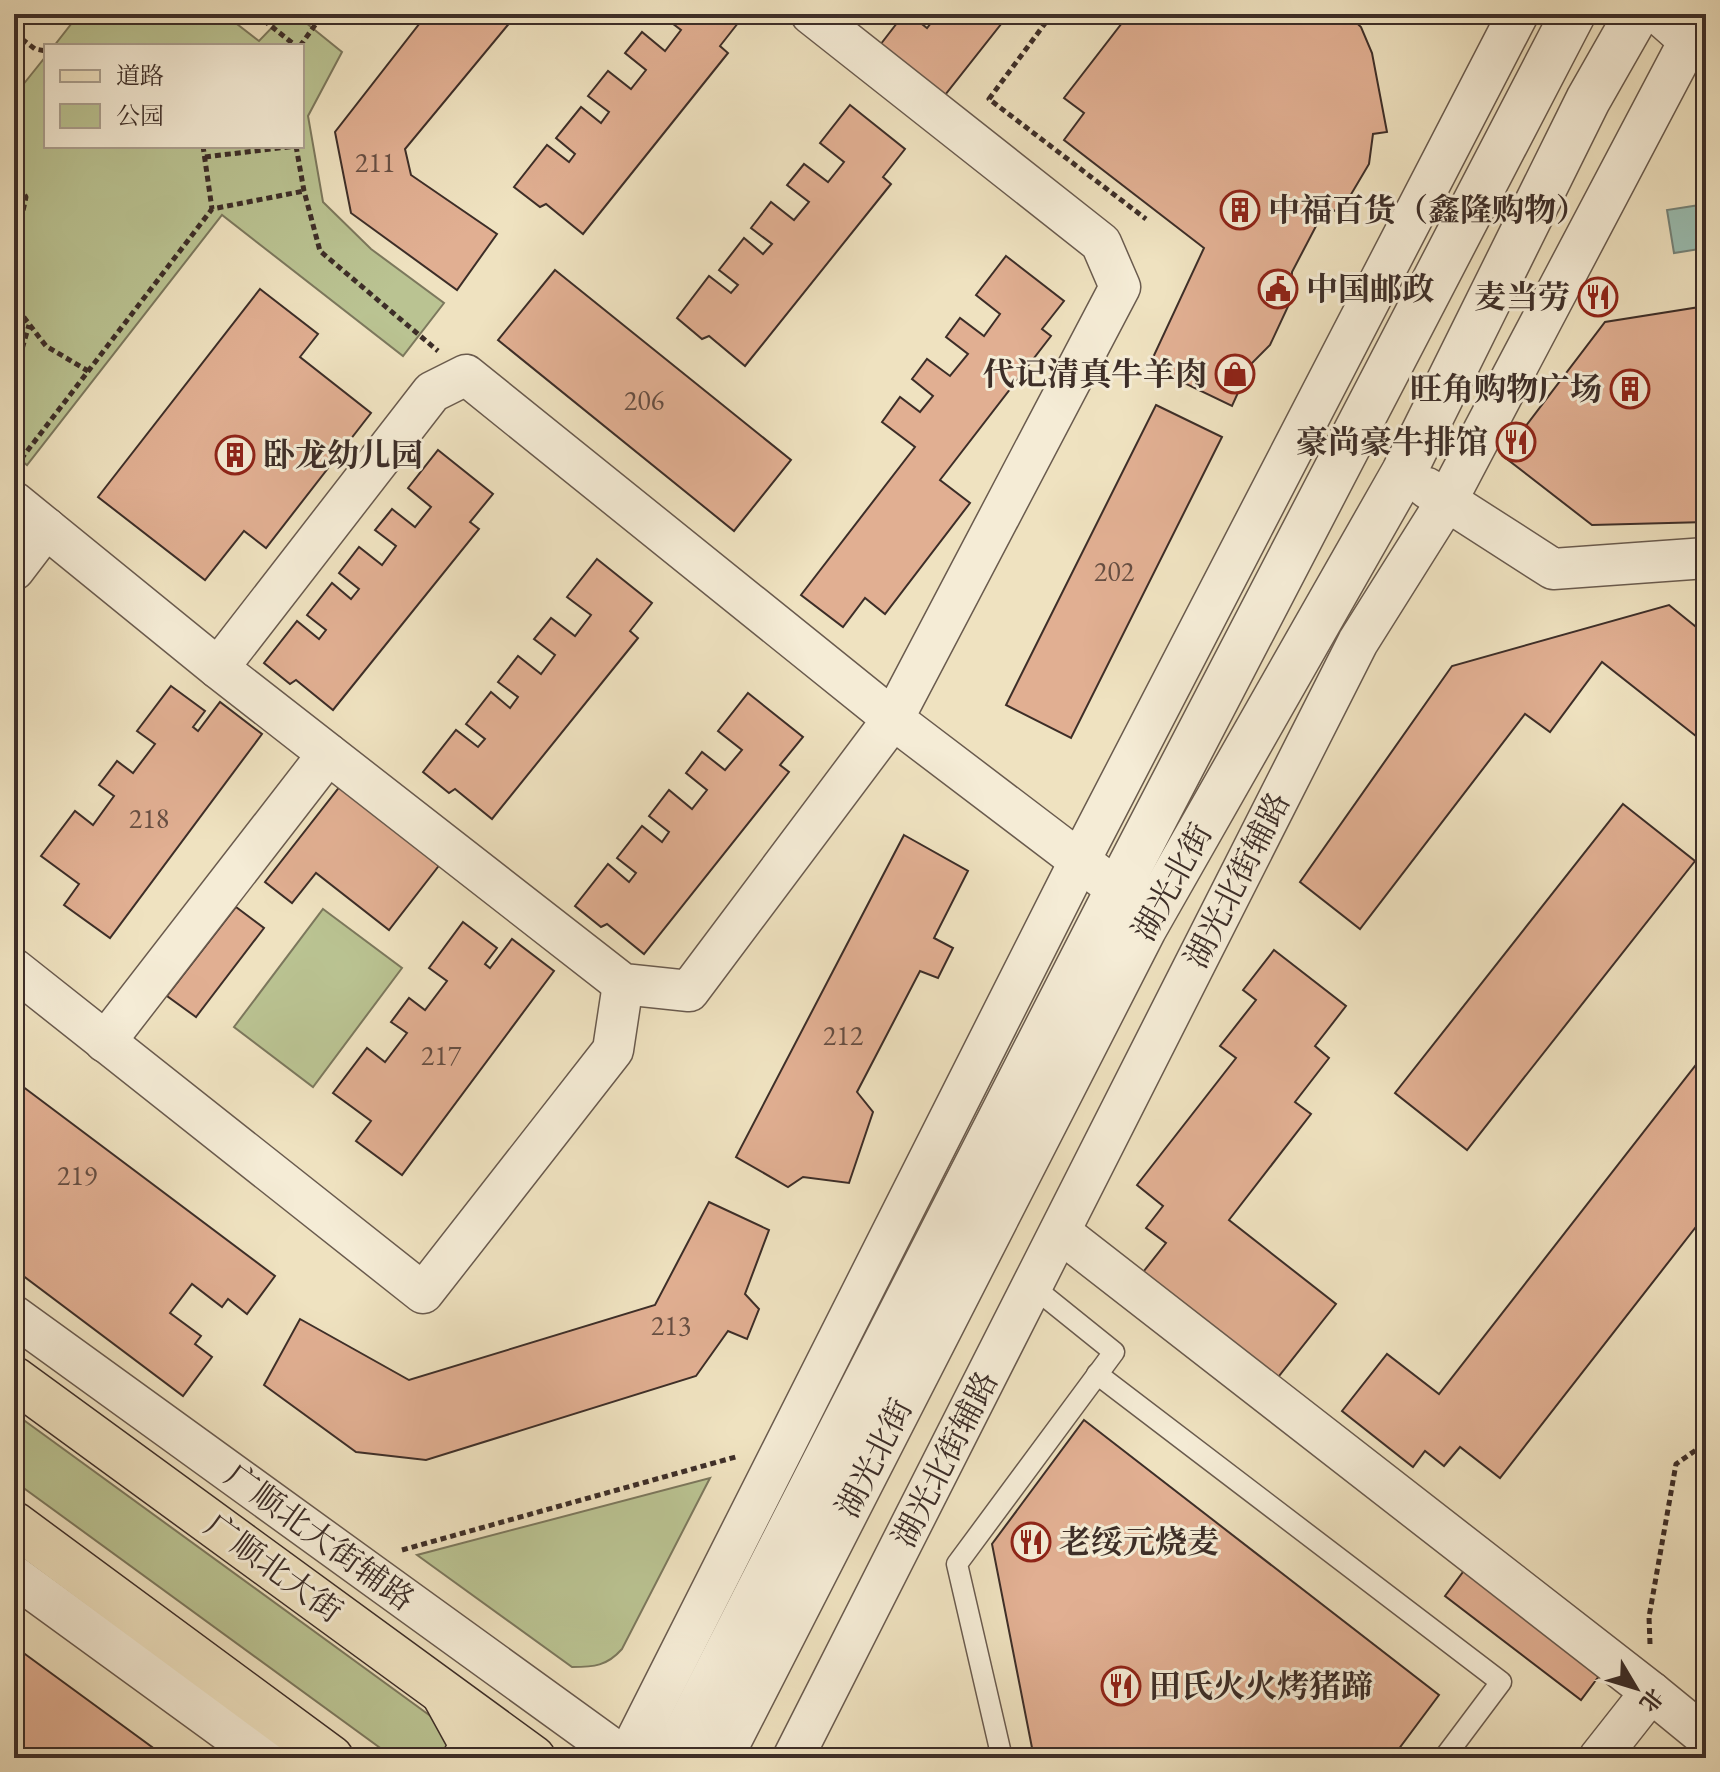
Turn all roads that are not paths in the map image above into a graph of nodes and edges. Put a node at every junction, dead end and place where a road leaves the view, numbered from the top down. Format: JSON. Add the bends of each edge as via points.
{"nodes":[{"id":1,"x":811,"y":14,"type":"edge"},
{"id":2,"x":1518,"y":14,"type":"edge"},
{"id":3,"x":1573,"y":14,"type":"edge"},
{"id":4,"x":1637,"y":14,"type":"edge"},
{"id":5,"x":1691,"y":31,"type":"edge"},
{"id":6,"x":1404,"y":472,"type":"junction"},
{"id":7,"x":14,"y":502,"type":"edge"},
{"id":8,"x":1446,"y":502,"type":"junction"},
{"id":9,"x":46,"y":528,"type":"junction"},
{"id":10,"x":1706,"y":558,"type":"edge"},
{"id":11,"x":14,"y":570,"type":"edge"},
{"id":12,"x":218,"y":668,"type":"junction"},
{"id":13,"x":893,"y":719,"type":"junction"},
{"id":14,"x":328,"y":754,"type":"junction"},
{"id":15,"x":1079,"y":862,"type":"junction"},
{"id":16,"x":1134,"y":903,"type":"junction"},
{"id":17,"x":14,"y":969,"type":"edge"},
{"id":18,"x":623,"y":984,"type":"junction"},
{"id":19,"x":105,"y":1042,"type":"junction"},
{"id":20,"x":1060,"y":1232,"type":"junction"},
{"id":21,"x":1032,"y":1286,"type":"junction"},
{"id":22,"x":14,"y":1316,"type":"edge"},
{"id":23,"x":1097,"y":1374,"type":"junction"},
{"id":24,"x":14,"y":1379,"type":"edge"},
{"id":25,"x":14,"y":1524,"type":"edge"},
{"id":26,"x":14,"y":1576,"type":"edge"},
{"id":27,"x":442,"y":1691,"type":"junction"},
{"id":28,"x":1651,"y":1692,"type":"junction"},
{"id":29,"x":1706,"y":1737,"type":"edge"},
{"id":30,"x":264,"y":1758,"type":"edge"},
{"id":31,"x":331,"y":1758,"type":"edge"},
{"id":32,"x":465,"y":1758,"type":"edge"},
{"id":33,"x":533,"y":1758,"type":"edge"},
{"id":34,"x":626,"y":1758,"type":"edge"},
{"id":35,"x":673,"y":1758,"type":"edge"},
{"id":36,"x":720,"y":1758,"type":"edge"},
{"id":37,"x":793,"y":1758,"type":"edge"},
{"id":38,"x":1002,"y":1758,"type":"edge"},
{"id":39,"x":1444,"y":1758,"type":"edge"},
{"id":40,"x":1599,"y":1758,"type":"edge"}],
"edges":[{"from":1,"to":13,"type":"street","via":[[1101,243],[1120,287]]},
{"from":2,"to":15,"type":"street"},
{"from":3,"to":16,"type":"street","name":"湖光北街"},
{"from":4,"to":6,"type":"street","name":"湖光北街","via":[[1588,100]]},
{"from":5,"to":8,"type":"street","name":"湖光北街辅路"},
{"from":6,"to":8,"type":"street"},
{"from":6,"to":16,"type":"street","name":"湖光北街"},
{"from":7,"to":9,"type":"street"},
{"from":8,"to":10,"type":"street","via":[[1553,569]]},
{"from":8,"to":20,"type":"street","name":"湖光北街辅路","via":[[1358,642]]},
{"from":9,"to":11,"type":"street"},
{"from":9,"to":12,"type":"street"},
{"from":12,"to":13,"type":"street","via":[[432,392],[466,375]]},
{"from":12,"to":14,"type":"street"},
{"from":13,"to":15,"type":"street"},
{"from":13,"to":18,"type":"street","via":[[689,991]]},
{"from":14,"to":18,"type":"street"},
{"from":14,"to":19,"type":"street"},
{"from":15,"to":16,"type":"street"},
{"from":15,"to":34,"type":"street"},
{"from":16,"to":35,"type":"street","name":"湖光北街"},
{"from":16,"to":36,"type":"street","name":"湖光北街"},
{"from":17,"to":19,"type":"street"},
{"from":18,"to":19,"type":"street","via":[[613,1050],[423,1293]]},
{"from":20,"to":21,"type":"street","name":"湖光北街辅路"},
{"from":20,"to":28,"type":"street"},
{"from":21,"to":23,"type":"lane","via":[[1114,1352]]},
{"from":21,"to":37,"type":"street","name":"湖光北街辅路"},
{"from":22,"to":34,"type":"street","name":"广顺北大街辅路"},
{"from":23,"to":38,"type":"lane","via":[[957,1564]]},
{"from":23,"to":39,"type":"lane","via":[[1501,1682]]},
{"from":24,"to":27,"type":"main road","name":"广顺北大街"},
{"from":25,"to":31,"type":"main road"},
{"from":26,"to":30,"type":"street"},
{"from":27,"to":32,"type":"main road","via":[[473,1747]]},
{"from":27,"to":33,"type":"main road","name":"广顺北大街"},
{"from":28,"to":29,"type":"street"},
{"from":28,"to":40,"type":"street"}]}
